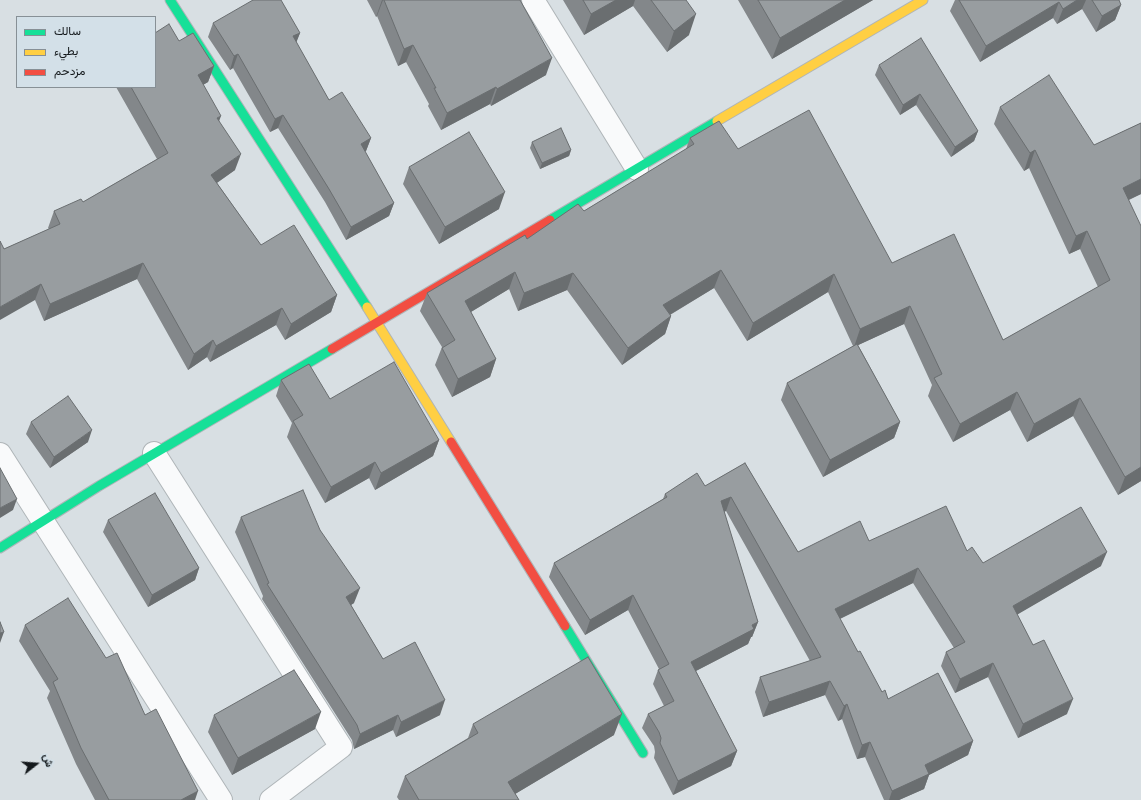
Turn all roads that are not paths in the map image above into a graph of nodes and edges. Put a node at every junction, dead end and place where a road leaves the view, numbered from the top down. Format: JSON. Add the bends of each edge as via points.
{"nodes":[{"id":1,"x":170,"y":0,"type":"edge"},
{"id":2,"x":533,"y":0,"type":"edge"},
{"id":3,"x":923,"y":0,"type":"edge"},
{"id":4,"x":637,"y":169,"type":"junction"},
{"id":5,"x":377,"y":322,"type":"junction"},
{"id":6,"x":154,"y":453,"type":"junction"},
{"id":7,"x":0,"y":454,"type":"edge"},
{"id":8,"x":43,"y":522,"type":"junction"},
{"id":9,"x":0,"y":548,"type":"edge"},
{"id":10,"x":643,"y":754,"type":"dead end"},
{"id":11,"x":221,"y":800,"type":"edge"},
{"id":12,"x":272,"y":800,"type":"edge"}],
"edges":[{"from":1,"to":5,"type":"street"},
{"from":2,"to":4,"type":"street"},
{"from":3,"to":4,"type":"street"},
{"from":4,"to":5,"type":"street"},
{"from":5,"to":6,"type":"street"},
{"from":5,"to":10,"type":"street"},
{"from":6,"to":8,"type":"street"},
{"from":6,"to":12,"type":"street","via":[[341,748]]},
{"from":7,"to":8,"type":"street"},
{"from":8,"to":9,"type":"street"},
{"from":8,"to":11,"type":"street"}]}
